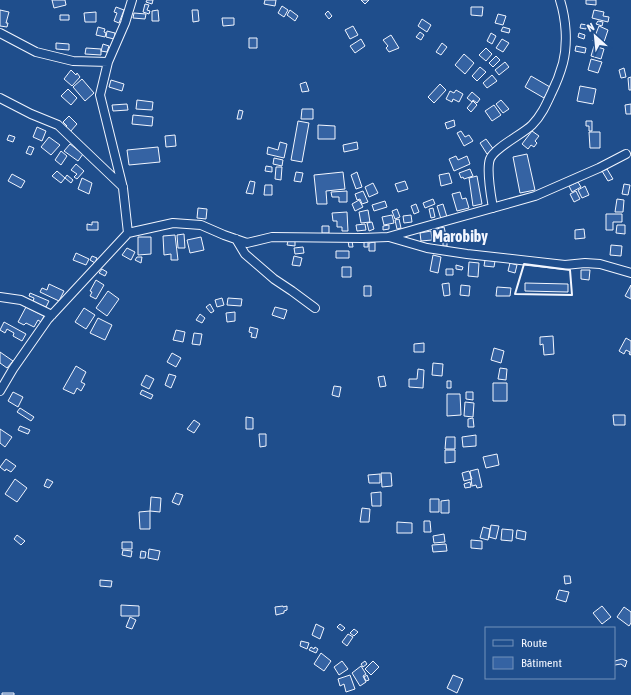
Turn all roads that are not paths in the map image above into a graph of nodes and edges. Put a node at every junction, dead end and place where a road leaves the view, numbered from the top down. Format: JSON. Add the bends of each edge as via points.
{"nodes":[{"id":1,"x":132,"y":0,"type":"edge"},
{"id":2,"x":560,"y":0,"type":"edge"},
{"id":3,"x":0,"y":33,"type":"edge"},
{"id":4,"x":108,"y":62,"type":"junction"},
{"id":5,"x":0,"y":98,"type":"edge"},
{"id":6,"x":626,"y":154,"type":"dead end"},
{"id":7,"x":123,"y":188,"type":"junction"},
{"id":8,"x":493,"y":208,"type":"junction"},
{"id":9,"x":128,"y":233,"type":"junction"},
{"id":10,"x":388,"y":237,"type":"junction"},
{"id":11,"x":236,"y":239,"type":"junction"},
{"id":12,"x":631,"y":273,"type":"edge"},
{"id":13,"x":0,"y":297,"type":"edge"},
{"id":14,"x":315,"y":308,"type":"dead end"},
{"id":15,"x":52,"y":315,"type":"junction"},
{"id":16,"x":0,"y":391,"type":"edge"}],
"edges":[{"from":1,"to":4,"type":"street"},
{"from":2,"to":8,"type":"street","via":[[567,34],[564,62],[544,110],[532,125],[490,158]]},
{"from":3,"to":4,"type":"street","via":[[36,52],[73,61]]},
{"from":4,"to":7,"type":"street","via":[[100,95]]},
{"from":5,"to":7,"type":"street","via":[[58,125]]},
{"from":6,"to":8,"type":"street","via":[[536,196]]},
{"from":7,"to":9,"type":"street"},
{"from":8,"to":10,"type":"street"},
{"from":9,"to":11,"type":"street","via":[[172,223],[201,225]]},
{"from":9,"to":15,"type":"street"},
{"from":10,"to":11,"type":"street","via":[[272,237],[247,242]]},
{"from":10,"to":12,"type":"street","via":[[427,248],[467,254],[565,264],[600,264]]},
{"from":11,"to":14,"type":"street","via":[[245,254],[274,279]]},
{"from":13,"to":15,"type":"street","via":[[21,300]]},
{"from":15,"to":16,"type":"street"}]}
